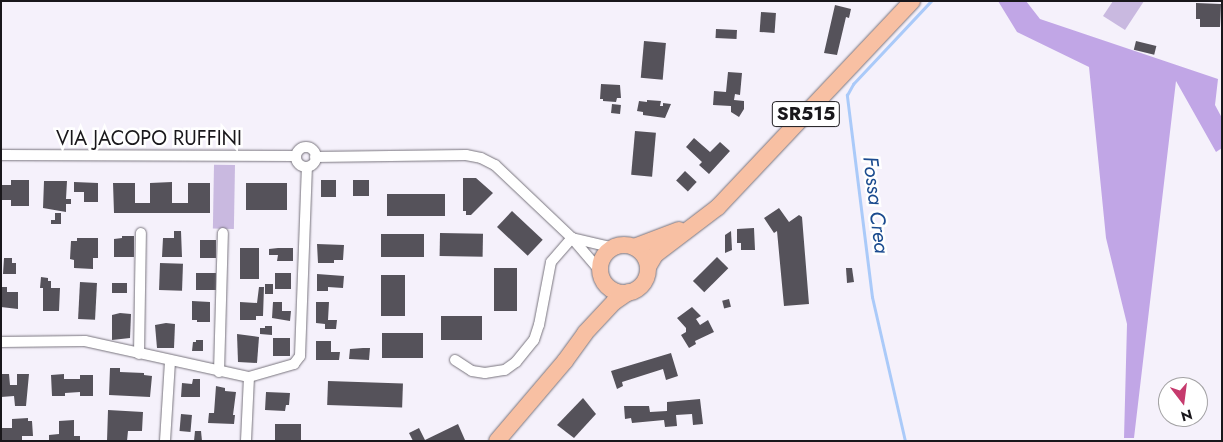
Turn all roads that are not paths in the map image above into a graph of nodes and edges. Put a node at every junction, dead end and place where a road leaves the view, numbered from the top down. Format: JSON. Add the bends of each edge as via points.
{"nodes":[{"id":1,"x":912,"y":1,"type":"edge"},
{"id":2,"x":1,"y":155,"type":"edge"},
{"id":3,"x":296,"y":156,"type":"junction"},
{"id":4,"x":316,"y":157,"type":"junction"},
{"id":5,"x":307,"y":167,"type":"junction"},
{"id":6,"x":698,"y":224,"type":"junction"},
{"id":7,"x":141,"y":233,"type":"dead end"},
{"id":8,"x":223,"y":233,"type":"dead end"},
{"id":9,"x":572,"y":238,"type":"junction"},
{"id":10,"x":634,"y":247,"type":"junction"},
{"id":11,"x":614,"y":248,"type":"junction"},
{"id":12,"x":648,"y":267,"type":"junction"},
{"id":13,"x":603,"y":277,"type":"junction"},
{"id":14,"x":629,"y":292,"type":"junction"},
{"id":15,"x":585,"y":333,"type":"junction"},
{"id":16,"x":1,"y":342,"type":"edge"},
{"id":17,"x":139,"y":354,"type":"junction"},
{"id":18,"x":455,"y":360,"type":"dead end"},
{"id":19,"x":170,"y":361,"type":"junction"},
{"id":20,"x":219,"y":372,"type":"junction"},
{"id":21,"x":249,"y":377,"type":"junction"},
{"id":22,"x":165,"y":441,"type":"edge"},
{"id":23,"x":246,"y":441,"type":"edge"},
{"id":24,"x":497,"y":441,"type":"edge"}],
"edges":[{"from":1,"to":6,"type":"main road","number":"SR515","via":[[718,207]]},
{"from":2,"to":3,"type":"street","name":"VIA JACOPO RUFFINI"},
{"from":3,"to":4,"type":"street","name":"VIA JACOPO RUFFINI","via":[[306,147],[313,150]]},
{"from":3,"to":5,"type":"street","via":[[298,164]]},
{"from":4,"to":5,"type":"street"},
{"from":4,"to":9,"type":"street","name":"VIA JACOPO RUFFINI","via":[[476,156],[495,166]]},
{"from":5,"to":21,"type":"street","via":[[300,356],[294,364]]},
{"from":6,"to":10,"type":"main road","number":"SR515"},
{"from":6,"to":12,"type":"main road","number":"SR515","via":[[655,255]]},
{"from":7,"to":17,"type":"street"},
{"from":8,"to":20,"type":"street"},
{"from":9,"to":11,"type":"street","name":"VIA JACOPO RUFFINI"},
{"from":9,"to":13,"type":"street","name":"VIA JACOPO RUFFINI"},
{"from":9,"to":18,"type":"street","via":[[552,262],[536,333],[516,362],[505,370],[485,373],[472,371]]},
{"from":10,"to":11,"type":"main road"},
{"from":10,"to":12,"type":"main road","via":[[644,255]]},
{"from":11,"to":13,"type":"main road","via":[[603,258]]},
{"from":12,"to":14,"type":"main road","via":[[641,286]]},
{"from":13,"to":14,"type":"main road","via":[[615,291]]},
{"from":13,"to":15,"type":"main road","via":[[603,301]]},
{"from":14,"to":15,"type":"main road","via":[[614,302]]},
{"from":15,"to":24,"type":"main road"},
{"from":16,"to":17,"type":"street","via":[[85,341]]},
{"from":17,"to":19,"type":"street"},
{"from":19,"to":20,"type":"street"},
{"from":19,"to":22,"type":"street"},
{"from":20,"to":21,"type":"street"},
{"from":21,"to":23,"type":"street"}]}
